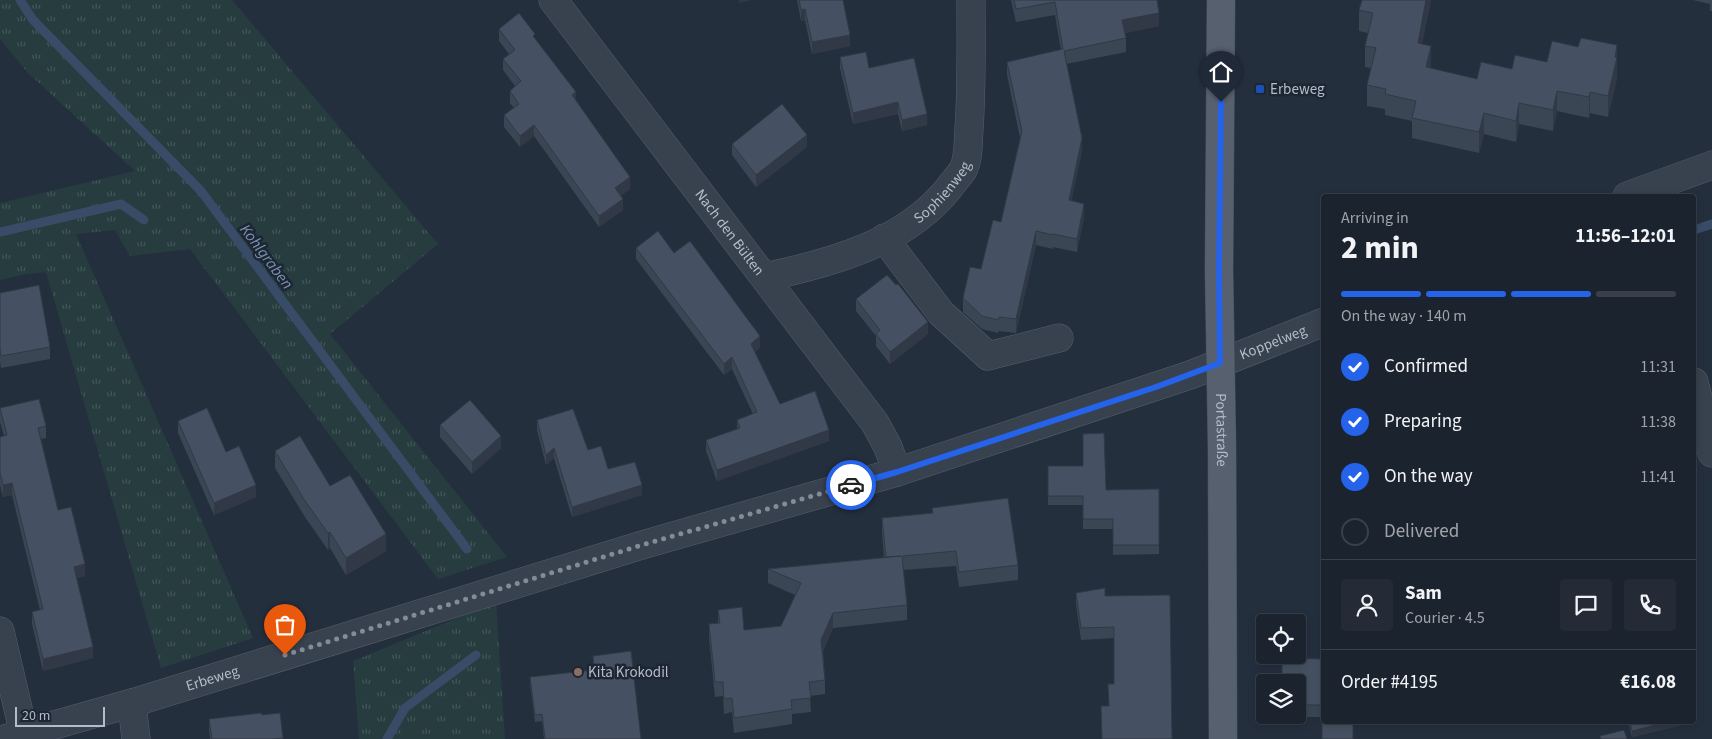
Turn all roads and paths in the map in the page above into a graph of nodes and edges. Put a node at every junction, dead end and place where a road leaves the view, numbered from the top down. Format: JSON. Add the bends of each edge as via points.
{"nodes":[{"id":1,"x":553,"y":0,"type":"edge"},
{"id":2,"x":971,"y":0,"type":"edge"},
{"id":3,"x":1221,"y":0,"type":"edge"},
{"id":4,"x":1712,"y":165,"type":"edge"},
{"id":5,"x":1639,"y":194,"type":"edge"},
{"id":6,"x":884,"y":238,"type":"junction"},
{"id":7,"x":765,"y":277,"type":"junction"},
{"id":8,"x":1321,"y":323,"type":"edge"},
{"id":9,"x":1059,"y":338,"type":"dead end"},
{"id":10,"x":1220,"y":363,"type":"junction"},
{"id":11,"x":1696,"y":390,"type":"edge"},
{"id":12,"x":1712,"y":453,"type":"edge"},
{"id":13,"x":897,"y":472,"type":"junction"},
{"id":14,"x":0,"y":631,"type":"edge"},
{"id":15,"x":132,"y":702,"type":"junction"},
{"id":16,"x":15,"y":736,"type":"edge"},
{"id":17,"x":136,"y":739,"type":"edge"},
{"id":18,"x":1223,"y":739,"type":"edge"}],
"edges":[{"from":1,"to":7,"type":"street","name":"Nach den Bülten"},
{"from":2,"to":6,"type":"street","name":"Sophienweg","via":[[972,94],[968,151],[963,170],[936,204],[898,232]]},
{"from":3,"to":10,"type":"main road","name":"Portastraße"},
{"from":4,"to":5,"type":"street"},
{"from":6,"to":7,"type":"street","name":"Sophienweg","via":[[856,252],[814,266]]},
{"from":6,"to":9,"type":"street","via":[[941,313],[988,356]]},
{"from":7,"to":13,"type":"street","name":"Nach den Bülten","via":[[875,423]]},
{"from":8,"to":10,"type":"street","name":"Koppelweg"},
{"from":10,"to":13,"type":"street","name":"Erbeweg"},
{"from":10,"to":18,"type":"main road","name":"Portastraße"},
{"from":11,"to":12,"type":"street"},
{"from":13,"to":15,"type":"street","name":"Erbeweg","via":[[642,545]]},
{"from":14,"to":16,"type":"street"},
{"from":15,"to":16,"type":"street","name":"Erbeweg"},
{"from":15,"to":17,"type":"street"}]}
